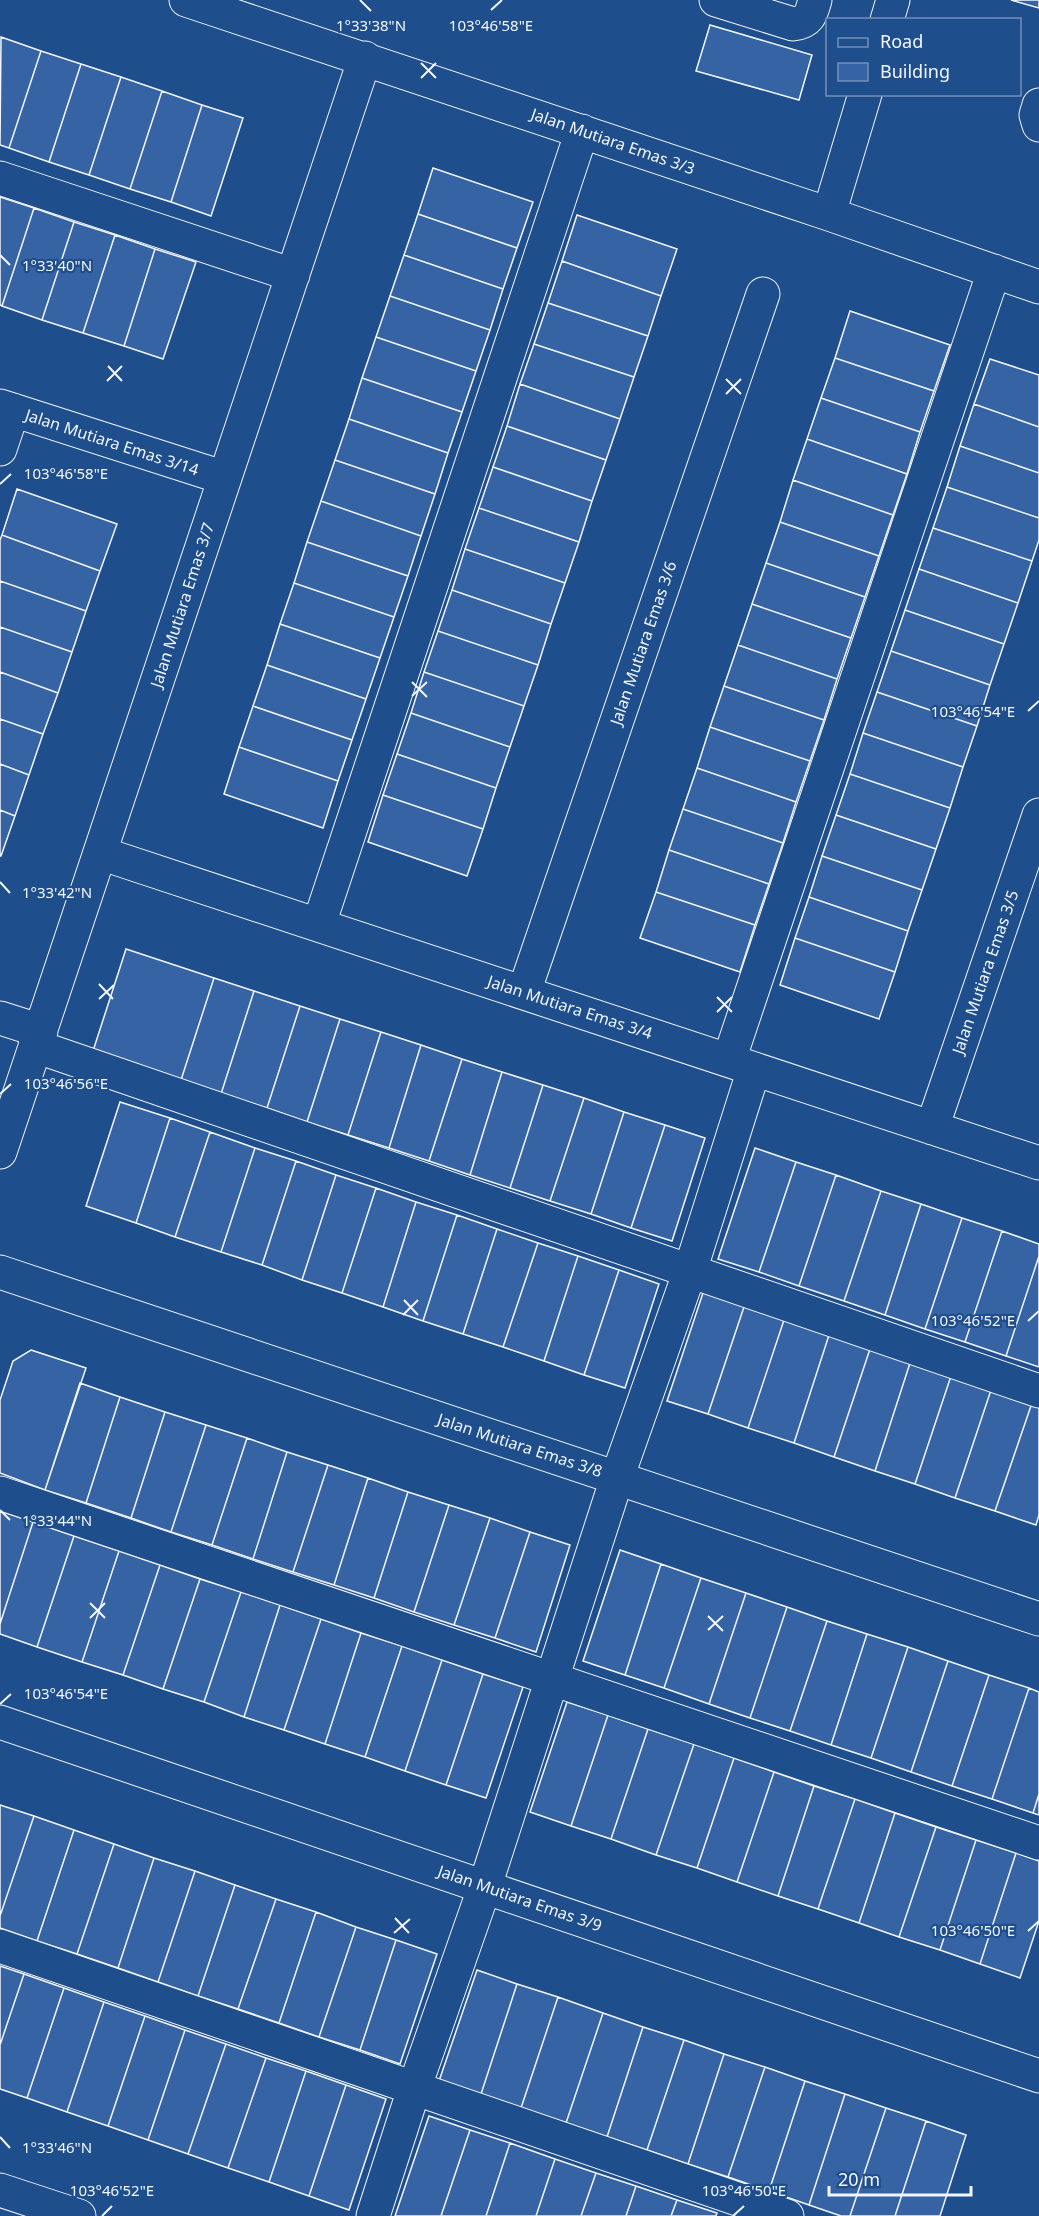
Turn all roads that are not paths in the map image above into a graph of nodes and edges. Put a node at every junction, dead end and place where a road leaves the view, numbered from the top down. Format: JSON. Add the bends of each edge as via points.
{"nodes":[{"id":1,"x":186,"y":0,"type":"edge"},
{"id":2,"x":716,"y":0,"type":"edge"},
{"id":3,"x":816,"y":0,"type":"edge"},
{"id":4,"x":893,"y":0,"type":"edge"},
{"id":5,"x":888,"y":18,"type":"edge"},
{"id":6,"x":365,"y":58,"type":"junction"},
{"id":7,"x":864,"y":96,"type":"edge"},
{"id":8,"x":1039,"y":105,"type":"edge"},
{"id":9,"x":1039,"y":125,"type":"edge"},
{"id":10,"x":582,"y":131,"type":"junction"},
{"id":11,"x":0,"y":178,"type":"edge"},
{"id":12,"x":829,"y":214,"type":"junction"},
{"id":13,"x":994,"y":271,"type":"junction"},
{"id":14,"x":293,"y":275,"type":"junction"},
{"id":15,"x":1039,"y":287,"type":"edge"},
{"id":16,"x":763,"y":294,"type":"dead end"},
{"id":17,"x":7,"y":408,"type":"edge"},
{"id":18,"x":0,"y":449,"type":"edge"},
{"id":19,"x":225,"y":478,"type":"junction"},
{"id":20,"x":1039,"y":815,"type":"edge"},
{"id":21,"x":100,"y":853,"type":"junction"},
{"id":22,"x":318,"y":924,"type":"junction"},
{"id":23,"x":524,"y":992,"type":"junction"},
{"id":24,"x":0,"y":1018,"type":"edge"},
{"id":25,"x":38,"y":1039,"type":"junction"},
{"id":26,"x":741,"y":1064,"type":"junction"},
{"id":27,"x":932,"y":1128,"type":"junction"},
{"id":28,"x":0,"y":1152,"type":"edge"},
{"id":29,"x":1039,"y":1163,"type":"edge"},
{"id":30,"x":690,"y":1271,"type":"junction"},
{"id":31,"x":0,"y":1272,"type":"edge"},
{"id":32,"x":1039,"y":1391,"type":"edge"},
{"id":33,"x":617,"y":1478,"type":"junction"},
{"id":34,"x":0,"y":1492,"type":"edge"},
{"id":35,"x":1039,"y":1619,"type":"edge"},
{"id":36,"x":551,"y":1678,"type":"junction"},
{"id":37,"x":0,"y":1722,"type":"edge"},
{"id":38,"x":1039,"y":1843,"type":"edge"},
{"id":39,"x":485,"y":1886,"type":"junction"},
{"id":40,"x":0,"y":1946,"type":"edge"},
{"id":41,"x":1039,"y":2076,"type":"edge"},
{"id":42,"x":414,"y":2089,"type":"junction"},
{"id":43,"x":0,"y":2190,"type":"edge"},
{"id":44,"x":79,"y":2216,"type":"edge"},
{"id":45,"x":374,"y":2216,"type":"edge"},
{"id":46,"x":787,"y":2216,"type":"edge"}],
"edges":[{"from":1,"to":6,"type":"street","name":"Jalan Mutiara Emas 3/3"},
{"from":2,"to":3,"type":"street","via":[[793,24],[803,22],[812,13]]},
{"from":4,"to":5,"type":"street"},
{"from":6,"to":10,"type":"street","name":"Jalan Mutiara Emas 3/3"},
{"from":6,"to":14,"type":"street","name":"Jalan Mutiara Emas 3/7"},
{"from":7,"to":12,"type":"street"},
{"from":8,"to":9,"type":"street"},
{"from":10,"to":12,"type":"street","name":"Jalan Mutiara Emas 3/3"},
{"from":10,"to":22,"type":"street"},
{"from":11,"to":14,"type":"street"},
{"from":12,"to":13,"type":"street","name":"Jalan Mutiara Emas 3/3"},
{"from":13,"to":15,"type":"street","name":"Jalan Mutiara Emas 3/3"},
{"from":13,"to":26,"type":"street"},
{"from":14,"to":19,"type":"street","name":"Jalan Mutiara Emas 3/7"},
{"from":16,"to":23,"type":"street","name":"Jalan Mutiara Emas 3/6"},
{"from":17,"to":18,"type":"street"},
{"from":17,"to":19,"type":"street","name":"Jalan Mutiara Emas 3/14"},
{"from":19,"to":21,"type":"street","name":"Jalan Mutiara Emas 3/7"},
{"from":20,"to":27,"type":"street","name":"Jalan Mutiara Emas 3/5"},
{"from":21,"to":22,"type":"street","name":"Jalan Mutiara Emas 3/4"},
{"from":21,"to":25,"type":"street","name":"Jalan Mutiara Emas 3/7"},
{"from":22,"to":23,"type":"street","name":"Jalan Mutiara Emas 3/4"},
{"from":23,"to":26,"type":"street","name":"Jalan Mutiara Emas 3/4"},
{"from":24,"to":25,"type":"street"},
{"from":25,"to":28,"type":"street","name":"Jalan Mutiara Emas 3/7"},
{"from":25,"to":30,"type":"street"},
{"from":26,"to":27,"type":"street","name":"Jalan Mutiara Emas 3/4"},
{"from":26,"to":30,"type":"street"},
{"from":27,"to":29,"type":"street","name":"Jalan Mutiara Emas 3/4"},
{"from":30,"to":32,"type":"street"},
{"from":30,"to":33,"type":"street"},
{"from":31,"to":33,"type":"street","name":"Jalan Mutiara Emas 3/8"},
{"from":33,"to":35,"type":"street","name":"Jalan Mutiara Emas 3/8"},
{"from":33,"to":36,"type":"street"},
{"from":34,"to":36,"type":"street"},
{"from":36,"to":38,"type":"street"},
{"from":36,"to":39,"type":"street"},
{"from":37,"to":39,"type":"street","name":"Jalan Mutiara Emas 3/9"},
{"from":39,"to":41,"type":"street","name":"Jalan Mutiara Emas 3/9"},
{"from":39,"to":42,"type":"street"},
{"from":40,"to":42,"type":"street"},
{"from":42,"to":45,"type":"street"},
{"from":42,"to":46,"type":"street"},
{"from":43,"to":44,"type":"street"}]}
